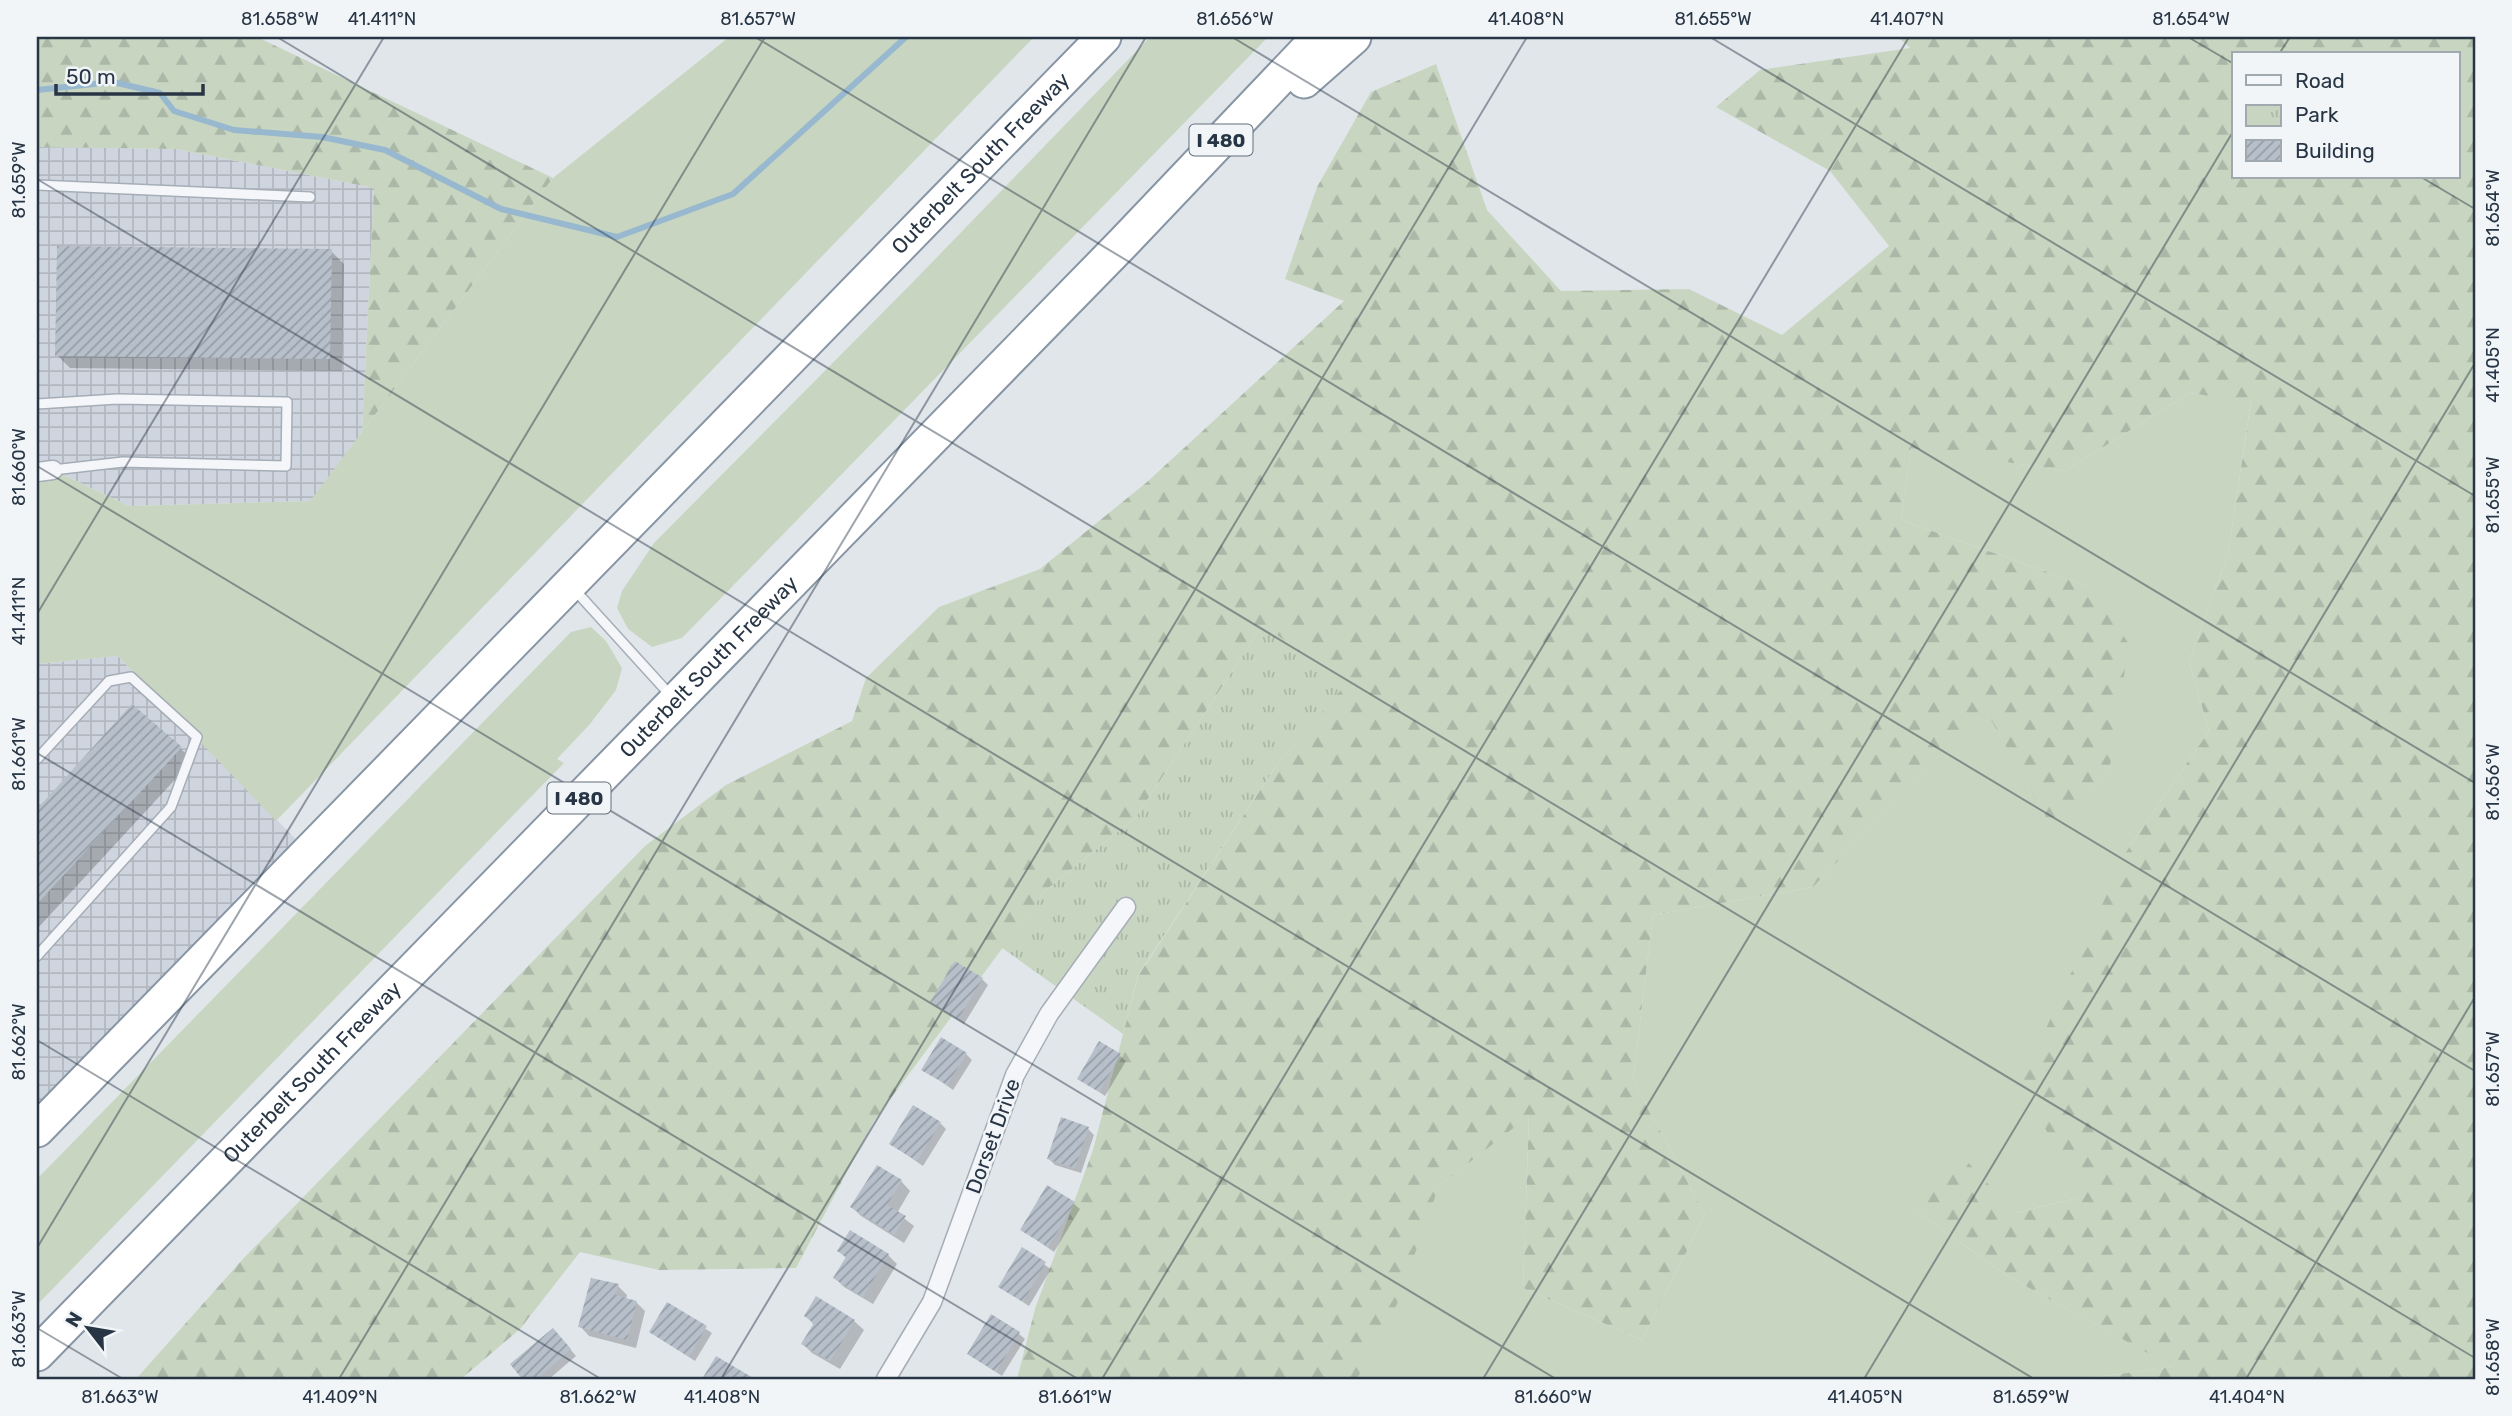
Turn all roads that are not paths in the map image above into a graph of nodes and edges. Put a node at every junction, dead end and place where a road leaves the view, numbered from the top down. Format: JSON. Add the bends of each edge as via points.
{"nodes":[{"id":1,"x":1090,"y":37,"type":"edge"},
{"id":2,"x":1104,"y":37,"type":"edge"},
{"id":3,"x":1320,"y":37,"type":"edge"},
{"id":4,"x":1354,"y":37,"type":"edge"},
{"id":5,"x":1028,"y":112,"type":"junction"},
{"id":6,"x":37,"y":185,"type":"edge"},
{"id":7,"x":310,"y":197,"type":"dead end"},
{"id":8,"x":1122,"y":243,"type":"junction"},
{"id":9,"x":37,"y":404,"type":"edge"},
{"id":10,"x":45,"y":471,"type":"edge"},
{"id":11,"x":569,"y":583,"type":"junction"},
{"id":12,"x":675,"y":701,"type":"junction"},
{"id":13,"x":37,"y":759,"type":"edge"},
{"id":14,"x":1126,"y":907,"type":"dead end"},
{"id":15,"x":37,"y":956,"type":"edge"},
{"id":16,"x":37,"y":1130,"type":"edge"},
{"id":17,"x":37,"y":1354,"type":"edge"},
{"id":18,"x":886,"y":1379,"type":"edge"}],
"edges":[{"from":1,"to":5,"type":"highway"},
{"from":2,"to":5,"type":"highway","name":"Outerbelt South Freeway"},
{"from":3,"to":8,"type":"highway","name":"Outerbelt South Freeway","number":"I 480"},
{"from":4,"to":8,"type":"highway"},
{"from":5,"to":11,"type":"highway","name":"Outerbelt South Freeway"},
{"from":6,"to":7,"type":"lane"},
{"from":8,"to":12,"type":"highway","name":"Outerbelt South Freeway","number":"I 480"},
{"from":9,"to":10,"type":"lane","via":[[117,399],[287,402],[286,466],[123,462]]},
{"from":11,"to":12,"type":"lane"},
{"from":11,"to":16,"type":"highway","name":"Outerbelt South Freeway"},
{"from":12,"to":17,"type":"highway","name":"Outerbelt South Freeway","number":"I 480"},
{"from":13,"to":15,"type":"lane","via":[[109,681],[131,677],[197,737],[171,807]]},
{"from":14,"to":18,"type":"street","name":"Dorset Drive","via":[[1049,1014],[1015,1075],[932,1302]]}]}
